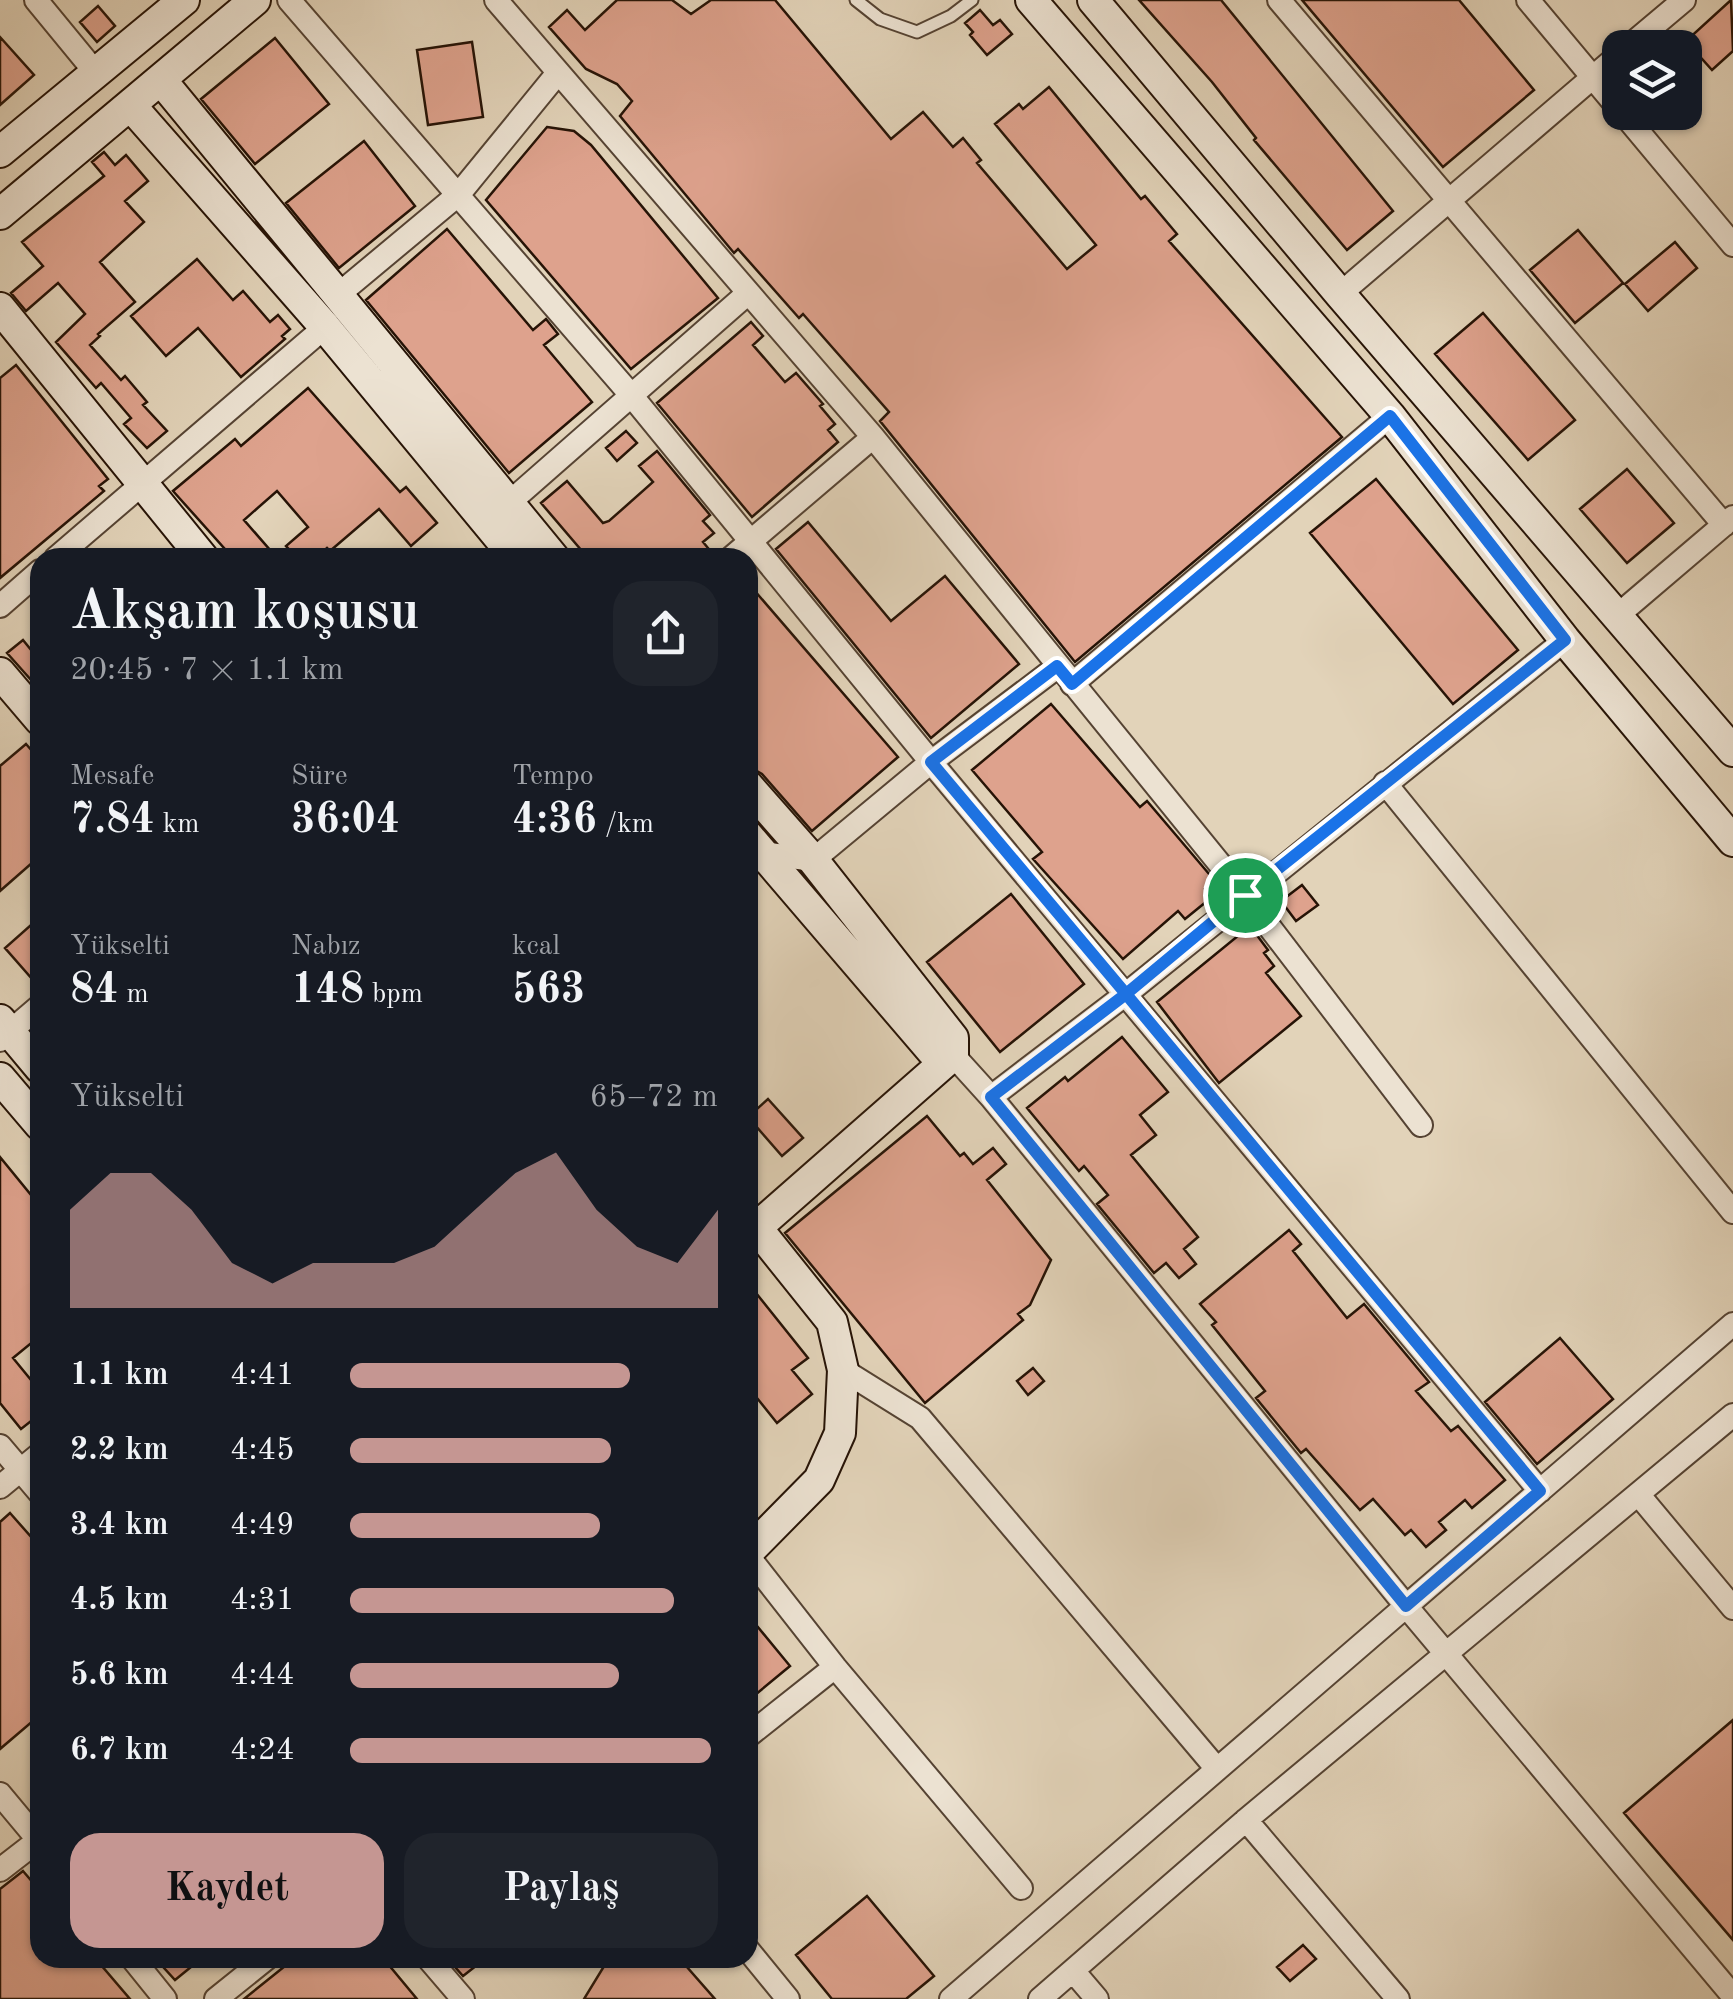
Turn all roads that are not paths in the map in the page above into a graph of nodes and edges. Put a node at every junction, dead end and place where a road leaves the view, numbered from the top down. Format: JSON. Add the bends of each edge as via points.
{"nodes":[{"id":1,"x":184,"y":0,"type":"edge"},
{"id":2,"x":255,"y":0,"type":"edge"},
{"id":3,"x":289,"y":0,"type":"edge"},
{"id":4,"x":496,"y":0,"type":"edge"},
{"id":5,"x":856,"y":0,"type":"edge"},
{"id":6,"x":972,"y":0,"type":"edge"},
{"id":7,"x":1031,"y":0,"type":"edge"},
{"id":8,"x":1093,"y":0,"type":"edge"},
{"id":9,"x":1279,"y":0,"type":"edge"},
{"id":10,"x":1528,"y":0,"type":"edge"},
{"id":11,"x":1684,"y":0,"type":"edge"},
{"id":12,"x":38,"y":1,"type":"edge"},
{"id":13,"x":1648,"y":30,"type":"edge"},
{"id":14,"x":1602,"y":69,"type":"edge"},
{"id":15,"x":96,"y":74,"type":"junction"},
{"id":16,"x":557,"y":74,"type":"junction"},
{"id":17,"x":1592,"y":77,"type":"junction"},
{"id":18,"x":162,"y":80,"type":"junction"},
{"id":19,"x":1602,"y":89,"type":"edge"},
{"id":20,"x":131,"y":106,"type":"junction"},
{"id":21,"x":1637,"y":130,"type":"edge"},
{"id":22,"x":0,"y":152,"type":"edge"},
{"id":23,"x":460,"y":194,"type":"junction"},
{"id":24,"x":1447,"y":199,"type":"junction"},
{"id":25,"x":0,"y":214,"type":"edge"},
{"id":26,"x":1733,"y":245,"type":"edge"},
{"id":27,"x":339,"y":294,"type":"junction"},
{"id":28,"x":747,"y":294,"type":"junction"},
{"id":29,"x":1340,"y":294,"type":"junction"},
{"id":30,"x":0,"y":308,"type":"edge"},
{"id":31,"x":325,"y":327,"type":"junction"},
{"id":32,"x":631,"y":395,"type":"junction"},
{"id":33,"x":1390,"y":416,"type":"junction"},
{"id":34,"x":872,"y":438,"type":"junction"},
{"id":35,"x":142,"y":482,"type":"junction"},
{"id":36,"x":510,"y":502,"type":"junction"},
{"id":37,"x":1728,"y":521,"type":"edge"},
{"id":38,"x":751,"y":540,"type":"junction"},
{"id":39,"x":67,"y":548,"type":"edge"},
{"id":40,"x":195,"y":548,"type":"edge"},
{"id":41,"x":508,"y":548,"type":"edge"},
{"id":42,"x":546,"y":548,"type":"edge"},
{"id":43,"x":742,"y":548,"type":"edge"},
{"id":44,"x":757,"y":548,"type":"edge"},
{"id":45,"x":758,"y":549,"type":"edge"},
{"id":46,"x":30,"y":580,"type":"edge"},
{"id":47,"x":0,"y":606,"type":"edge"},
{"id":48,"x":1618,"y":615,"type":"junction"},
{"id":49,"x":1565,"y":640,"type":"junction"},
{"id":50,"x":0,"y":674,"type":"edge"},
{"id":51,"x":1064,"y":675,"type":"junction"},
{"id":52,"x":30,"y":708,"type":"edge"},
{"id":53,"x":1733,"y":751,"type":"edge"},
{"id":54,"x":931,"y":762,"type":"junction"},
{"id":55,"x":1385,"y":782,"type":"junction"},
{"id":56,"x":758,"y":797,"type":"edge"},
{"id":57,"x":1733,"y":841,"type":"edge"},
{"id":58,"x":758,"y":853,"type":"edge"},
{"id":59,"x":758,"y":859,"type":"edge"},
{"id":60,"x":813,"y":860,"type":"junction"},
{"id":61,"x":1245,"y":895,"type":"junction"},
{"id":62,"x":1126,"y":994,"type":"junction"},
{"id":63,"x":30,"y":1013,"type":"edge"},
{"id":64,"x":3,"y":1031,"type":"edge"},
{"id":65,"x":953,"y":1055,"type":"junction"},
{"id":66,"x":30,"y":1058,"type":"edge"},
{"id":67,"x":0,"y":1078,"type":"edge"},
{"id":68,"x":991,"y":1097,"type":"junction"},
{"id":69,"x":30,"y":1113,"type":"edge"},
{"id":70,"x":1421,"y":1125,"type":"dead end"},
{"id":71,"x":1733,"y":1212,"type":"edge"},
{"id":72,"x":758,"y":1220,"type":"edge"},
{"id":73,"x":758,"y":1236,"type":"edge"},
{"id":74,"x":1733,"y":1324,"type":"edge"},
{"id":75,"x":844,"y":1370,"type":"junction"},
{"id":76,"x":1733,"y":1415,"type":"edge"},
{"id":77,"x":0,"y":1446,"type":"edge"},
{"id":78,"x":30,"y":1462,"type":"edge"},
{"id":79,"x":20,"y":1470,"type":"junction"},
{"id":80,"x":30,"y":1482,"type":"edge"},
{"id":81,"x":0,"y":1486,"type":"edge"},
{"id":82,"x":1540,"y":1491,"type":"junction"},
{"id":83,"x":1638,"y":1494,"type":"junction"},
{"id":84,"x":758,"y":1544,"type":"edge"},
{"id":85,"x":758,"y":1567,"type":"edge"},
{"id":86,"x":1406,"y":1606,"type":"junction"},
{"id":87,"x":1733,"y":1608,"type":"edge"},
{"id":88,"x":1445,"y":1654,"type":"junction"},
{"id":89,"x":835,"y":1667,"type":"junction"},
{"id":90,"x":758,"y":1728,"type":"edge"},
{"id":91,"x":1217,"y":1770,"type":"junction"},
{"id":92,"x":0,"y":1794,"type":"edge"},
{"id":93,"x":1246,"y":1820,"type":"junction"},
{"id":94,"x":30,"y":1828,"type":"edge"},
{"id":95,"x":30,"y":1848,"type":"edge"},
{"id":96,"x":0,"y":1870,"type":"edge"},
{"id":97,"x":1021,"y":1888,"type":"dead end"},
{"id":98,"x":758,"y":1962,"type":"edge"},
{"id":99,"x":140,"y":1968,"type":"edge"},
{"id":100,"x":255,"y":1968,"type":"edge"},
{"id":101,"x":437,"y":1968,"type":"edge"},
{"id":102,"x":1074,"y":1972,"type":"junction"},
{"id":103,"x":1733,"y":1996,"type":"edge"},
{"id":104,"x":166,"y":1999,"type":"edge"},
{"id":105,"x":216,"y":1999,"type":"edge"},
{"id":106,"x":463,"y":1999,"type":"edge"},
{"id":107,"x":788,"y":1999,"type":"edge"},
{"id":108,"x":951,"y":1999,"type":"edge"},
{"id":109,"x":1040,"y":1999,"type":"edge"},
{"id":110,"x":1097,"y":1999,"type":"edge"},
{"id":111,"x":1398,"y":1999,"type":"edge"}],
"edges":[{"from":1,"to":15,"type":"street"},
{"from":2,"to":18,"type":"street"},
{"from":3,"to":23,"type":"street"},
{"from":4,"to":16,"type":"street"},
{"from":5,"to":6,"type":"lane","via":[[880,20],[918,32]]},
{"from":7,"to":33,"type":"street"},
{"from":8,"to":29,"type":"street"},
{"from":9,"to":24,"type":"street"},
{"from":10,"to":17,"type":"street"},
{"from":11,"to":13,"type":"street"},
{"from":12,"to":15,"type":"street"},
{"from":14,"to":17,"type":"street"},
{"from":15,"to":22,"type":"street"},
{"from":16,"to":23,"type":"street"},
{"from":16,"to":28,"type":"street"},
{"from":17,"to":19,"type":"street"},
{"from":17,"to":24,"type":"street"},
{"from":18,"to":20,"type":"street"},
{"from":18,"to":27,"type":"street"},
{"from":20,"to":25,"type":"street"},
{"from":20,"to":31,"type":"street"},
{"from":21,"to":26,"type":"street"},
{"from":23,"to":27,"type":"street"},
{"from":23,"to":32,"type":"street"},
{"from":24,"to":29,"type":"street"},
{"from":24,"to":37,"type":"street"},
{"from":27,"to":36,"type":"street"},
{"from":28,"to":32,"type":"street"},
{"from":28,"to":34,"type":"street"},
{"from":29,"to":48,"type":"street"},
{"from":30,"to":35,"type":"street"},
{"from":31,"to":35,"type":"street"},
{"from":31,"to":41,"type":"street"},
{"from":32,"to":36,"type":"street"},
{"from":32,"to":38,"type":"street"},
{"from":33,"to":49,"type":"street"},
{"from":33,"to":51,"type":"street"},
{"from":34,"to":38,"type":"street"},
{"from":34,"to":51,"type":"street"},
{"from":35,"to":39,"type":"street"},
{"from":35,"to":40,"type":"street"},
{"from":36,"to":42,"type":"street"},
{"from":37,"to":48,"type":"street"},
{"from":38,"to":43,"type":"street"},
{"from":38,"to":44,"type":"street"},
{"from":45,"to":54,"type":"street"},
{"from":46,"to":47,"type":"street"},
{"from":48,"to":53,"type":"street"},
{"from":49,"to":55,"type":"street"},
{"from":49,"to":57,"type":"street"},
{"from":50,"to":52,"type":"street"},
{"from":51,"to":54,"type":"street"},
{"from":51,"to":61,"type":"street"},
{"from":54,"to":60,"type":"street"},
{"from":54,"to":62,"type":"street"},
{"from":55,"to":61,"type":"street"},
{"from":55,"to":71,"type":"street"},
{"from":56,"to":60,"type":"street"},
{"from":58,"to":60,"type":"street"},
{"from":59,"to":65,"type":"street","via":[[932,1050]]},
{"from":60,"to":65,"type":"street","via":[[954,1038]]},
{"from":61,"to":62,"type":"street"},
{"from":61,"to":70,"type":"street"},
{"from":62,"to":68,"type":"street"},
{"from":62,"to":82,"type":"street"},
{"from":63,"to":64,"type":"street"},
{"from":64,"to":66,"type":"street"},
{"from":65,"to":68,"type":"street"},
{"from":65,"to":72,"type":"street"},
{"from":67,"to":69,"type":"street"},
{"from":68,"to":86,"type":"street"},
{"from":73,"to":75,"type":"street","via":[[832,1322]]},
{"from":74,"to":82,"type":"street"},
{"from":75,"to":84,"type":"street","via":[[840,1433],[820,1480]]},
{"from":75,"to":91,"type":"street","via":[[920,1418]]},
{"from":76,"to":83,"type":"street"},
{"from":77,"to":79,"type":"street"},
{"from":78,"to":79,"type":"street"},
{"from":79,"to":80,"type":"street"},
{"from":79,"to":81,"type":"street"},
{"from":82,"to":86,"type":"street"},
{"from":83,"to":87,"type":"street"},
{"from":83,"to":88,"type":"street"},
{"from":85,"to":89,"type":"street"},
{"from":86,"to":88,"type":"street"},
{"from":86,"to":91,"type":"street"},
{"from":88,"to":93,"type":"street"},
{"from":88,"to":103,"type":"street"},
{"from":89,"to":90,"type":"street"},
{"from":89,"to":97,"type":"street"},
{"from":91,"to":108,"type":"street"},
{"from":92,"to":94,"type":"street"},
{"from":93,"to":102,"type":"street"},
{"from":93,"to":111,"type":"street"},
{"from":95,"to":96,"type":"street"},
{"from":98,"to":107,"type":"street"},
{"from":99,"to":104,"type":"street"},
{"from":100,"to":105,"type":"street"},
{"from":101,"to":106,"type":"street"},
{"from":102,"to":109,"type":"street"},
{"from":102,"to":110,"type":"street"}]}
